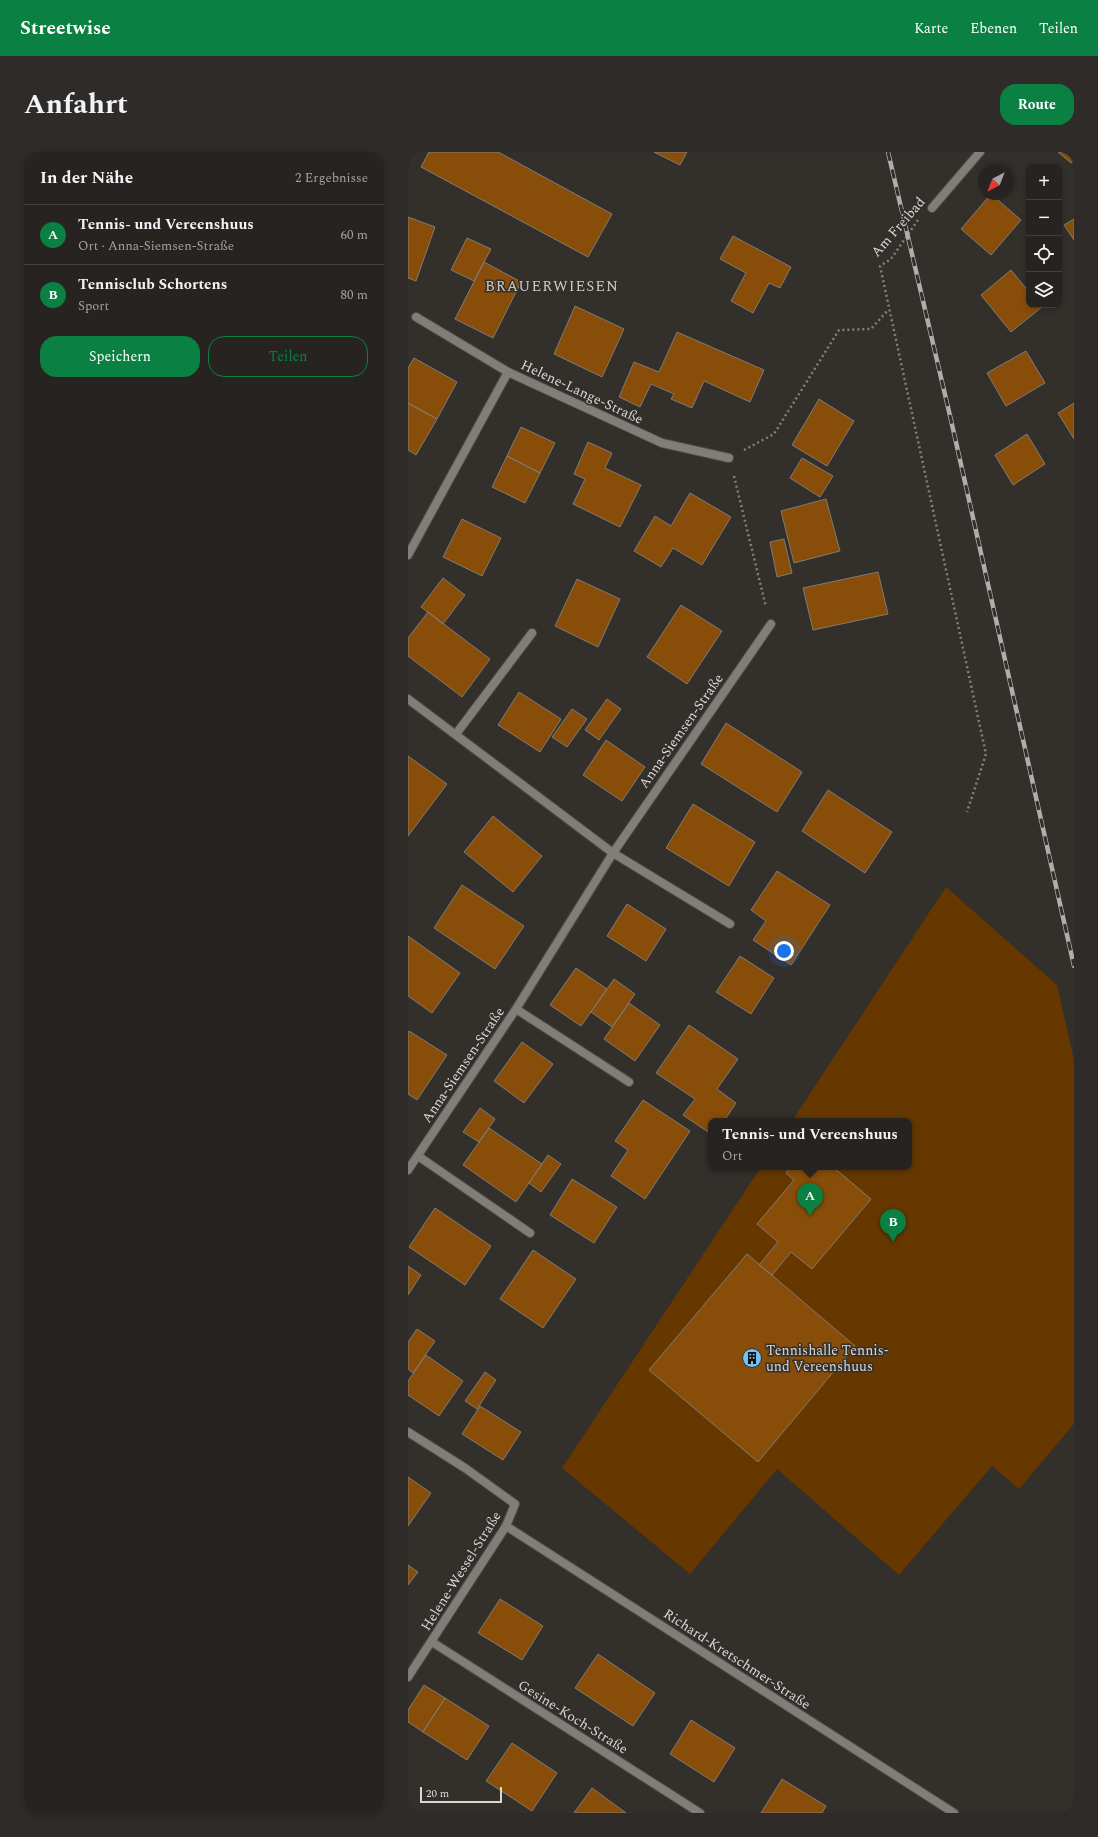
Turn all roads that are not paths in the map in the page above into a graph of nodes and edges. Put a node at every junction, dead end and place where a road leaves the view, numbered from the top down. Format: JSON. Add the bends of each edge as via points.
{"nodes":[{"id":1,"x":980,"y":152,"type":"edge"},
{"id":2,"x":932,"y":208,"type":"road end"},
{"id":3,"x":416,"y":317,"type":"dead end"},
{"id":4,"x":508,"y":372,"type":"junction"},
{"id":5,"x":729,"y":458,"type":"road end"},
{"id":6,"x":408,"y":555,"type":"edge"},
{"id":7,"x":771,"y":624,"type":"road end"},
{"id":8,"x":532,"y":633,"type":"dead end"},
{"id":9,"x":408,"y":699,"type":"edge"},
{"id":10,"x":456,"y":734,"type":"junction"},
{"id":11,"x":613,"y":853,"type":"junction"},
{"id":12,"x":730,"y":924,"type":"dead end"},
{"id":13,"x":516,"y":1009,"type":"junction"},
{"id":14,"x":629,"y":1082,"type":"dead end"},
{"id":15,"x":418,"y":1156,"type":"junction"},
{"id":16,"x":408,"y":1170,"type":"edge"},
{"id":17,"x":530,"y":1233,"type":"dead end"},
{"id":18,"x":408,"y":1432,"type":"edge"},
{"id":19,"x":506,"y":1526,"type":"junction"},
{"id":20,"x":432,"y":1642,"type":"junction"},
{"id":21,"x":408,"y":1677,"type":"edge"},
{"id":22,"x":700,"y":1813,"type":"edge"},
{"id":23,"x":954,"y":1813,"type":"edge"}],
"edges":[{"from":1,"to":2,"type":"street","name":"Am Freibad"},
{"from":3,"to":4,"type":"street"},
{"from":4,"to":5,"type":"street","name":"Helene-Lange-Straße","via":[[662,443]]},
{"from":4,"to":6,"type":"street","name":"Helene-Lange-Straße"},
{"from":7,"to":11,"type":"street","name":"Anna-Siemsen-Straße"},
{"from":8,"to":10,"type":"street"},
{"from":9,"to":10,"type":"street"},
{"from":10,"to":11,"type":"street"},
{"from":11,"to":12,"type":"street"},
{"from":11,"to":13,"type":"street","name":"Anna-Siemsen-Straße"},
{"from":13,"to":14,"type":"street","name":"Anna-Siemsen-Straße"},
{"from":13,"to":15,"type":"street","name":"Anna-Siemsen-Straße"},
{"from":15,"to":16,"type":"street","name":"Anna-Siemsen-Straße"},
{"from":15,"to":17,"type":"street"},
{"from":18,"to":19,"type":"street","name":"Helene-Wessel-Straße","via":[[515,1504]]},
{"from":19,"to":20,"type":"street","name":"Helene-Wessel-Straße"},
{"from":19,"to":23,"type":"street","name":"Richard-Kretschmer-Straße"},
{"from":20,"to":21,"type":"street","name":"Helene-Wessel-Straße","via":[[428,1644]]},
{"from":20,"to":22,"type":"street","name":"Gesine-Koch-Straße"}]}
